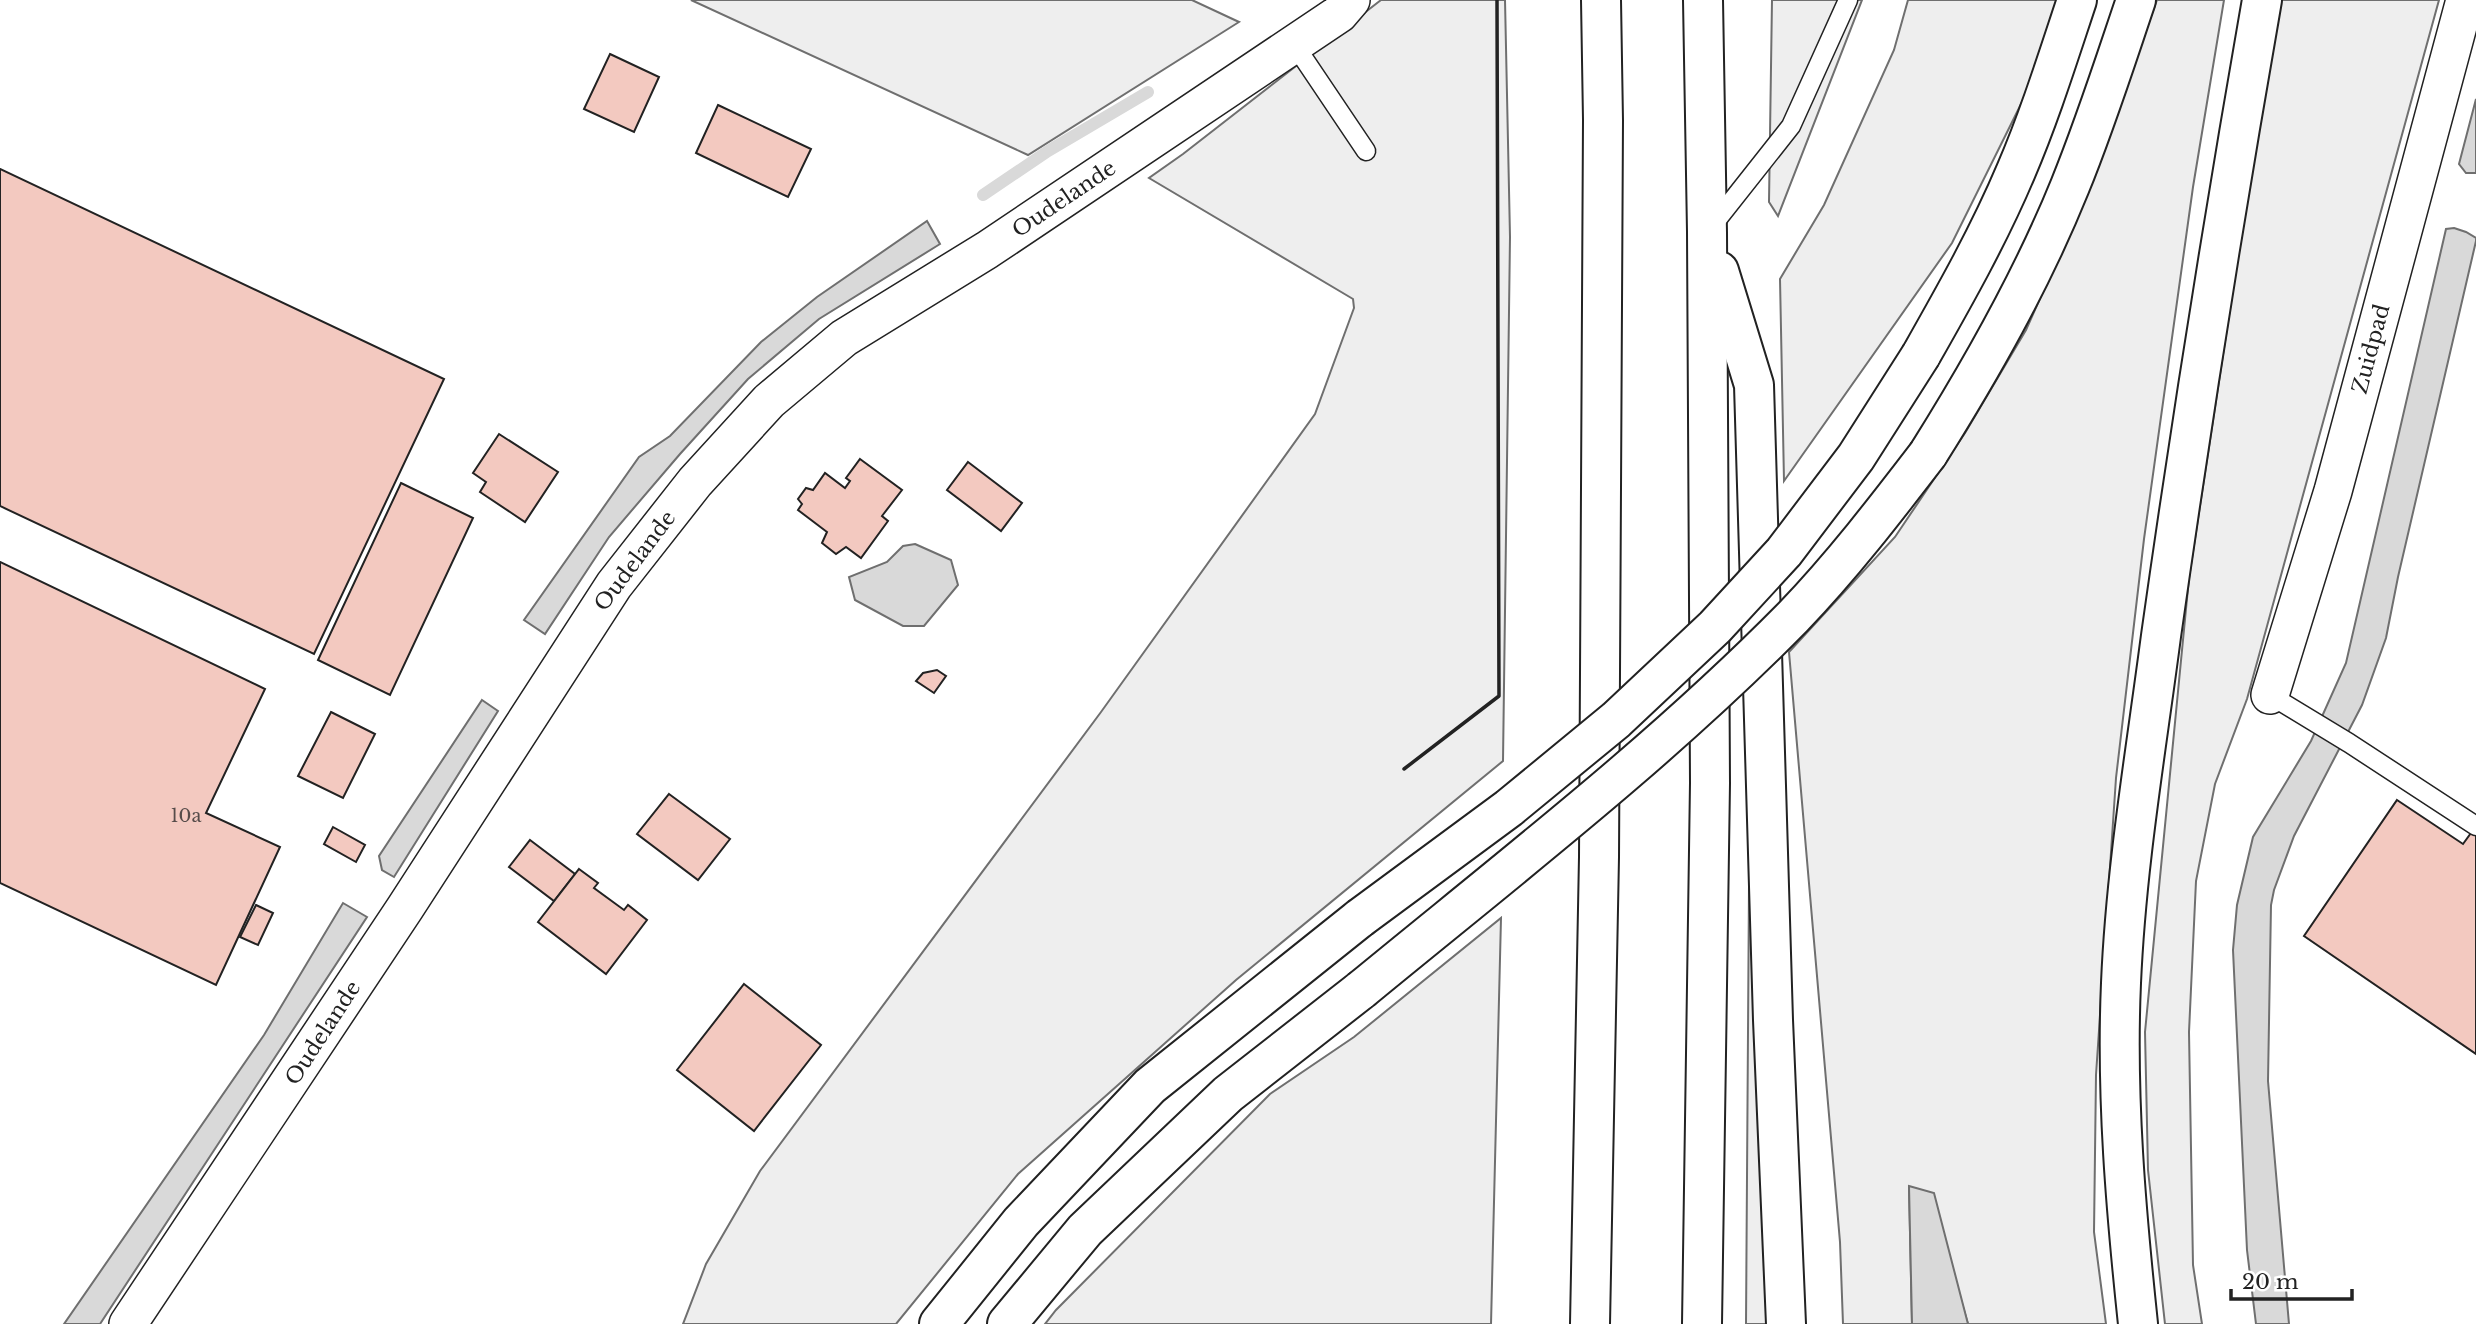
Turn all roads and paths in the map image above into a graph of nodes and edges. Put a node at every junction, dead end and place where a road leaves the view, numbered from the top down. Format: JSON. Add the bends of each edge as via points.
{"nodes":[{"id":1,"x":1351,"y":0,"type":"edge"},
{"id":2,"x":1601,"y":0,"type":"edge"},
{"id":3,"x":1703,"y":0,"type":"edge"},
{"id":4,"x":1848,"y":0,"type":"edge"},
{"id":5,"x":2077,"y":0,"type":"edge"},
{"id":6,"x":2136,"y":0,"type":"edge"},
{"id":7,"x":2262,"y":0,"type":"edge"},
{"id":8,"x":2465,"y":0,"type":"edge"},
{"id":9,"x":1294,"y":44,"type":"junction"},
{"id":10,"x":1366,"y":151,"type":"dead end"},
{"id":11,"x":1707,"y":232,"type":"junction"},
{"id":12,"x":2270,"y":695,"type":"joint"},
{"id":13,"x":2476,"y":826,"type":"edge"},
{"id":14,"x":128,"y":1324,"type":"edge"},
{"id":15,"x":939,"y":1324,"type":"edge"},
{"id":16,"x":1007,"y":1324,"type":"edge"},
{"id":17,"x":1590,"y":1324,"type":"edge"},
{"id":18,"x":1703,"y":1324,"type":"edge"},
{"id":19,"x":1786,"y":1324,"type":"edge"},
{"id":20,"x":2138,"y":1324,"type":"edge"}],
"edges":[{"from":1,"to":9,"type":"street","name":"Oudelande","via":[[1339,14]]},
{"from":2,"to":17,"type":"main road","via":[[1599,857]]},
{"from":3,"to":11,"type":"main road"},
{"from":4,"to":11,"type":"lane","via":[[1791,126]]},
{"from":5,"to":15,"type":"main road","bridge":true,"via":[[2017,170],[1974,261],[1921,355],[1848,467],[1784,552],[1715,627],[1616,720],[1150,1086],[1021,1222]]},
{"from":6,"to":16,"type":"main road","bridge":true,"via":[[2070,186],[2033,268],[1978,374],[1928,454],[1873,526],[1794,615],[1677,729],[1228,1094],[1085,1230]]},
{"from":7,"to":20,"type":"main road","via":[[2174,548],[2130,862],[2121,984],[2121,1110]]},
{"from":8,"to":12,"type":"street","name":"Zuidpad","via":[[2333,491]]},
{"from":9,"to":10,"type":"lane"},
{"from":9,"to":14,"type":"street","name":"Oudelande","via":[[987,250],[844,338],[768,401],[695,482],[614,585]]},
{"from":11,"to":18,"type":"main road","via":[[1710,783]]},
{"from":11,"to":19,"type":"main road","via":[[1754,385]]},
{"from":12,"to":13,"type":"lane"}]}
